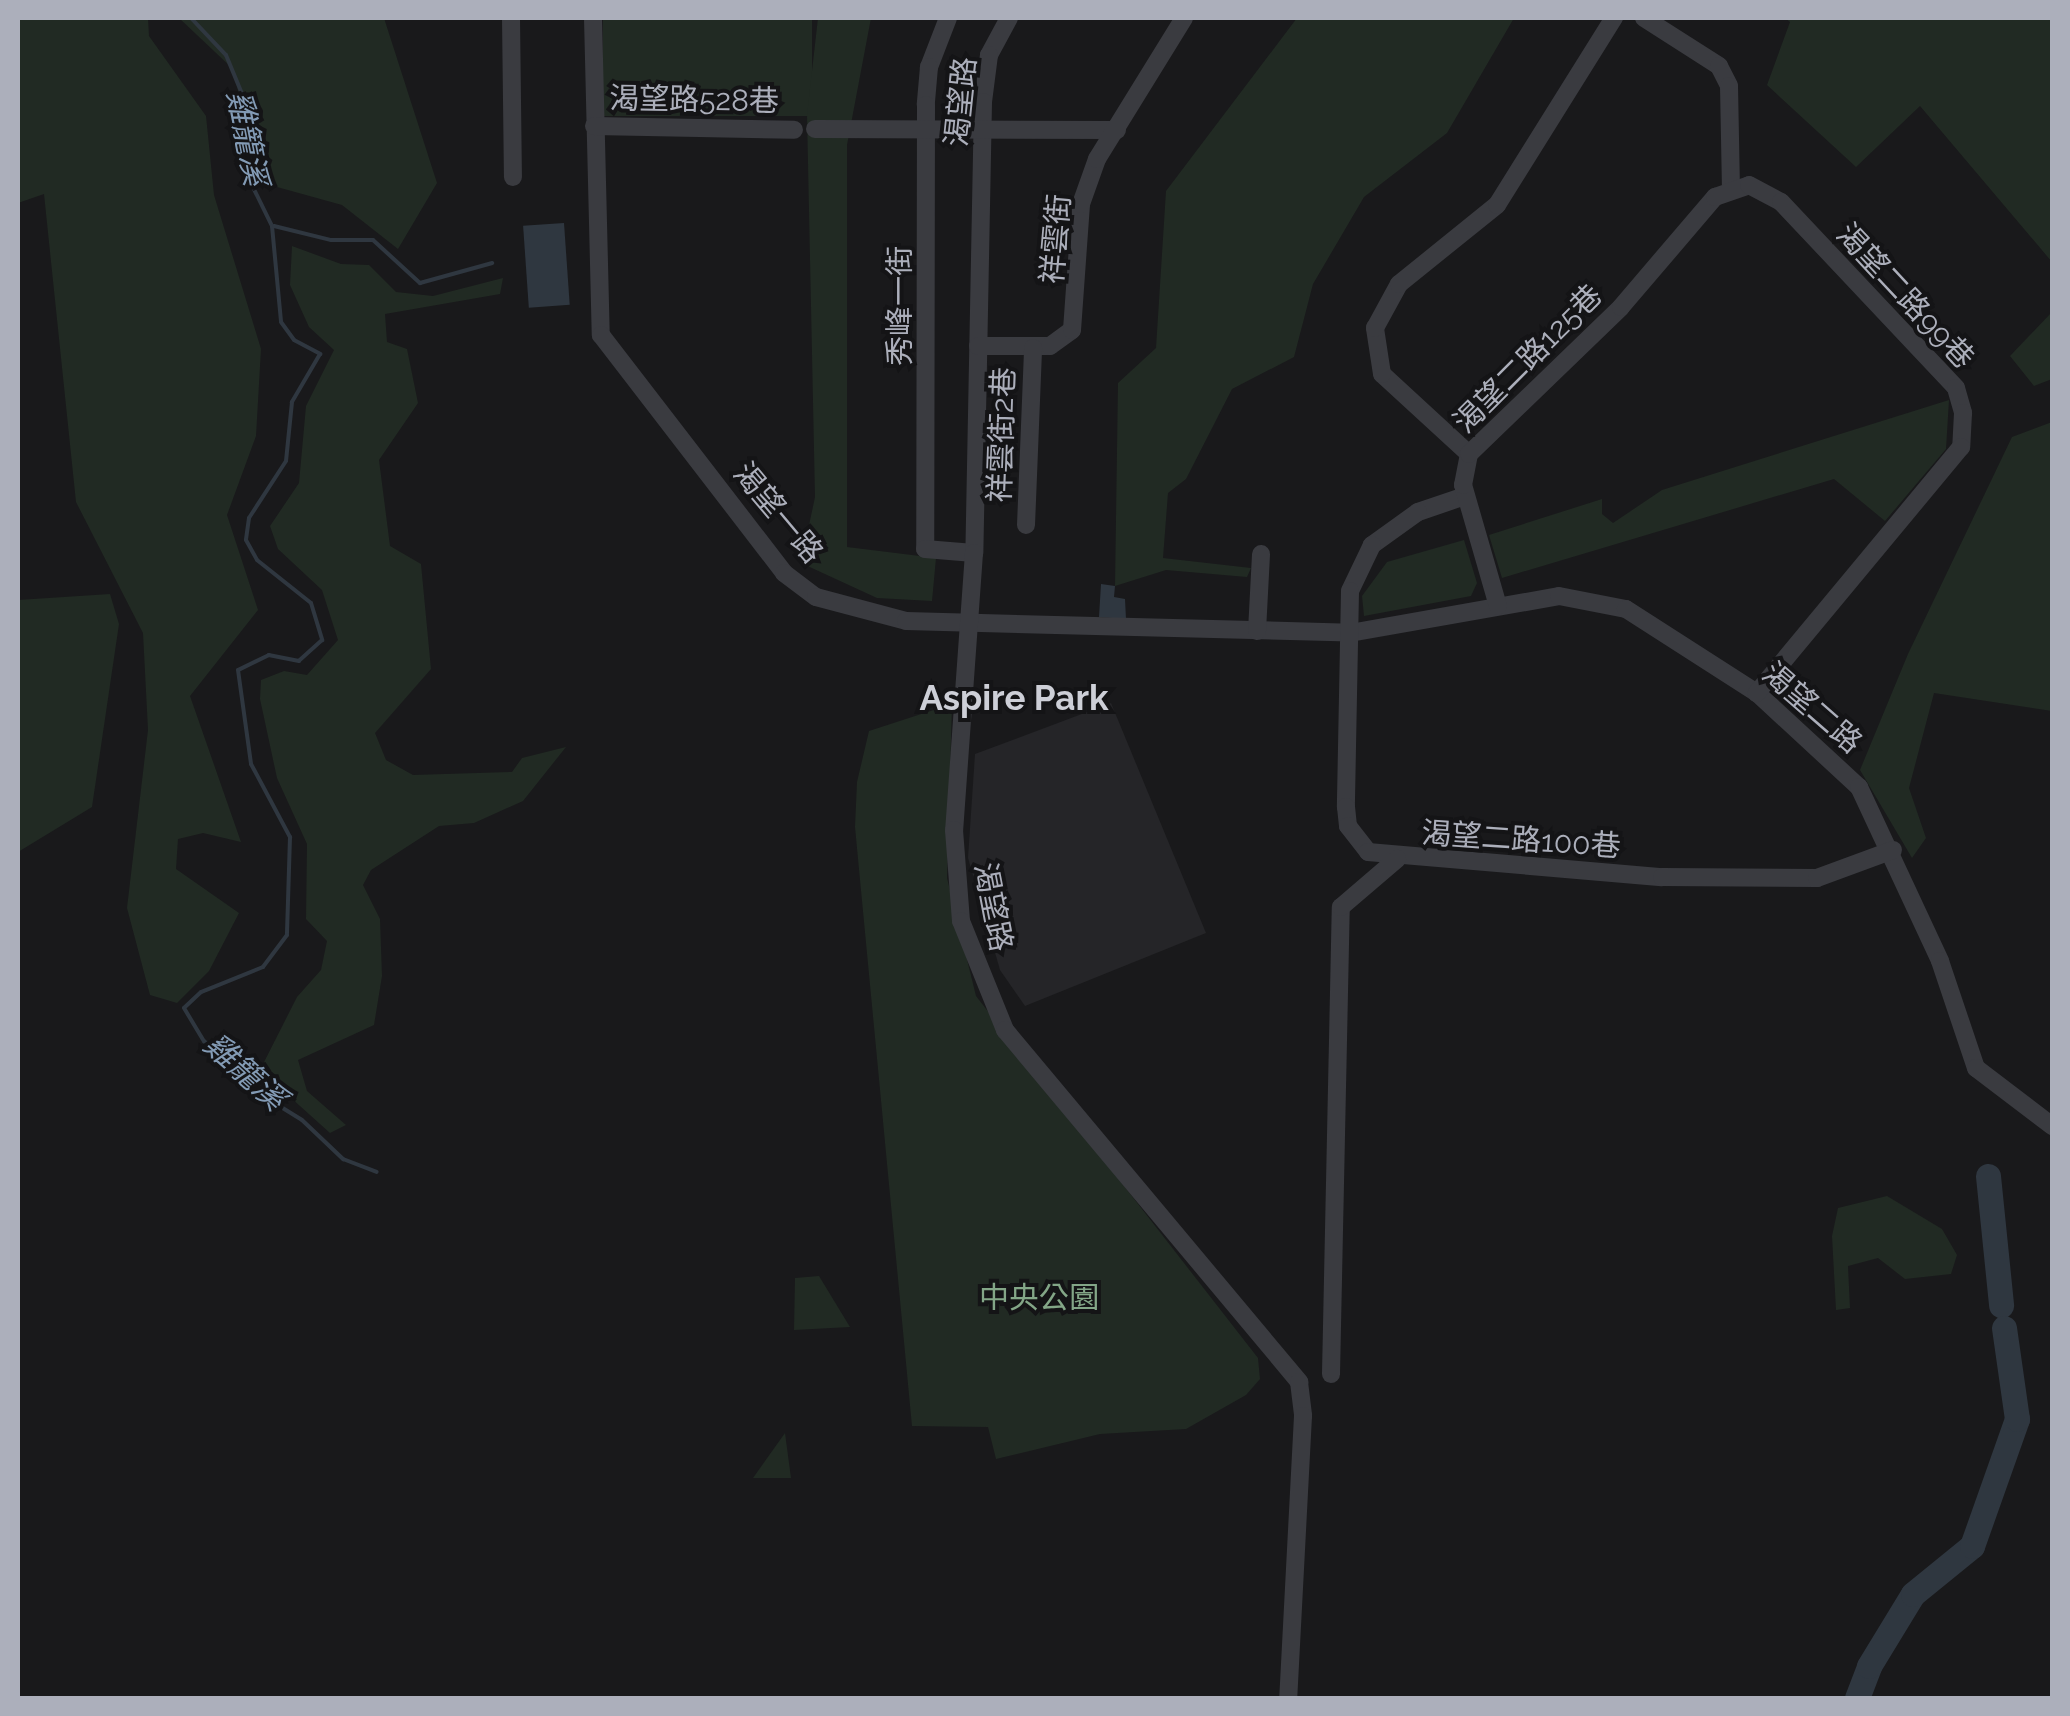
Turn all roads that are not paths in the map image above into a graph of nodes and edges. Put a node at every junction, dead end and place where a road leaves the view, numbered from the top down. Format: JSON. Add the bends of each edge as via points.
{"nodes":[{"id":1,"x":511,"y":18,"type":"edge"},
{"id":2,"x":592,"y":18,"type":"edge"},
{"id":3,"x":948,"y":18,"type":"edge"},
{"id":4,"x":1009,"y":18,"type":"edge"},
{"id":5,"x":1184,"y":18,"type":"edge"},
{"id":6,"x":1614,"y":18,"type":"edge"},
{"id":7,"x":1644,"y":18,"type":"edge"},
{"id":8,"x":594,"y":126,"type":"junction"},
{"id":9,"x":794,"y":130,"type":"dead end"},
{"id":10,"x":815,"y":130,"type":"dead end"},
{"id":11,"x":926,"y":130,"type":"junction"},
{"id":12,"x":982,"y":130,"type":"junction"},
{"id":13,"x":1117,"y":130,"type":"junction"},
{"id":14,"x":512,"y":177,"type":"dead end"},
{"id":15,"x":1732,"y":188,"type":"junction"},
{"id":16,"x":978,"y":346,"type":"junction"},
{"id":17,"x":1033,"y":348,"type":"junction"},
{"id":18,"x":1469,"y":454,"type":"junction"},
{"id":19,"x":1465,"y":496,"type":"junction"},
{"id":20,"x":1026,"y":525,"type":"dead end"},
{"id":21,"x":974,"y":553,"type":"junction"},
{"id":22,"x":1261,"y":554,"type":"dead end"},
{"id":23,"x":1498,"y":606,"type":"junction"},
{"id":24,"x":970,"y":624,"type":"junction"},
{"id":25,"x":1256,"y":631,"type":"junction"},
{"id":26,"x":1350,"y":633,"type":"junction"},
{"id":27,"x":1756,"y":692,"type":"junction"},
{"id":28,"x":1893,"y":850,"type":"junction"},
{"id":29,"x":1397,"y":859,"type":"junction"},
{"id":30,"x":2052,"y":1126,"type":"edge"},
{"id":31,"x":1330,"y":1374,"type":"dead end"},
{"id":32,"x":1288,"y":1698,"type":"edge"}],
"edges":[{"from":1,"to":14,"type":"street"},
{"from":2,"to":8,"type":"street","name":"渴望一路"},
{"from":3,"to":11,"type":"street","name":"秀峰一街","via":[[929,66]]},
{"from":4,"to":12,"type":"street","name":"渴望路","via":[[989,55]]},
{"from":5,"to":13,"type":"street","name":"祥雲街"},
{"from":6,"to":18,"type":"street","via":[[1497,205],[1398,284],[1375,328],[1382,374]]},
{"from":7,"to":15,"type":"street","via":[[1719,66],[1729,86]]},
{"from":8,"to":9,"type":"street","name":"渴望路528巷"},
{"from":8,"to":24,"type":"street","name":"渴望一路","via":[[601,335],[663,402],[784,572],[816,597],[906,621]]},
{"from":10,"to":11,"type":"street","name":"渴望路528巷"},
{"from":11,"to":12,"type":"street","name":"渴望路528巷"},
{"from":11,"to":21,"type":"street","name":"秀峰一街","via":[[924,549]]},
{"from":12,"to":13,"type":"street","name":"渴望路528巷"},
{"from":12,"to":16,"type":"street","name":"渴望路"},
{"from":13,"to":17,"type":"street","name":"祥雲街","via":[[1081,204],[1072,330]]},
{"from":15,"to":18,"type":"street","name":"渴望二路125巷","via":[[1715,197],[1621,307]]},
{"from":15,"to":27,"type":"street","name":"渴望二路99巷","via":[[1750,185],[1781,202],[1956,388],[1963,413],[1961,447]]},
{"from":16,"to":17,"type":"street"},
{"from":16,"to":21,"type":"street","name":"渴望路"},
{"from":17,"to":20,"type":"street","name":"祥雲街2巷"},
{"from":18,"to":19,"type":"street","name":"渴望二路125巷"},
{"from":19,"to":23,"type":"street","name":"渴望二路125巷"},
{"from":19,"to":26,"type":"street","name":"渴望二路100巷","via":[[1418,512],[1372,545],[1350,591]]},
{"from":21,"to":24,"type":"street","name":"渴望路"},
{"from":22,"to":25,"type":"street"},
{"from":23,"to":26,"type":"street","name":"渴望二路"},
{"from":23,"to":27,"type":"street","name":"渴望二路","via":[[1559,596],[1626,609]]},
{"from":24,"to":25,"type":"street","name":"渴望一路"},
{"from":24,"to":32,"type":"street","name":"渴望路","via":[[955,880],[981,982],[1005,1030],[1299,1382],[1303,1416]]},
{"from":25,"to":26,"type":"street","name":"渴望一路"},
{"from":26,"to":29,"type":"street","name":"渴望二路100巷","via":[[1348,826],[1368,852]]},
{"from":27,"to":28,"type":"street","name":"渴望二路","via":[[1860,787]]},
{"from":28,"to":29,"type":"street","name":"渴望二路100巷","via":[[1818,878],[1662,878]]},
{"from":28,"to":30,"type":"street","name":"渴望二路","via":[[1976,1068]]},
{"from":29,"to":31,"type":"street","via":[[1341,907]]}]}
